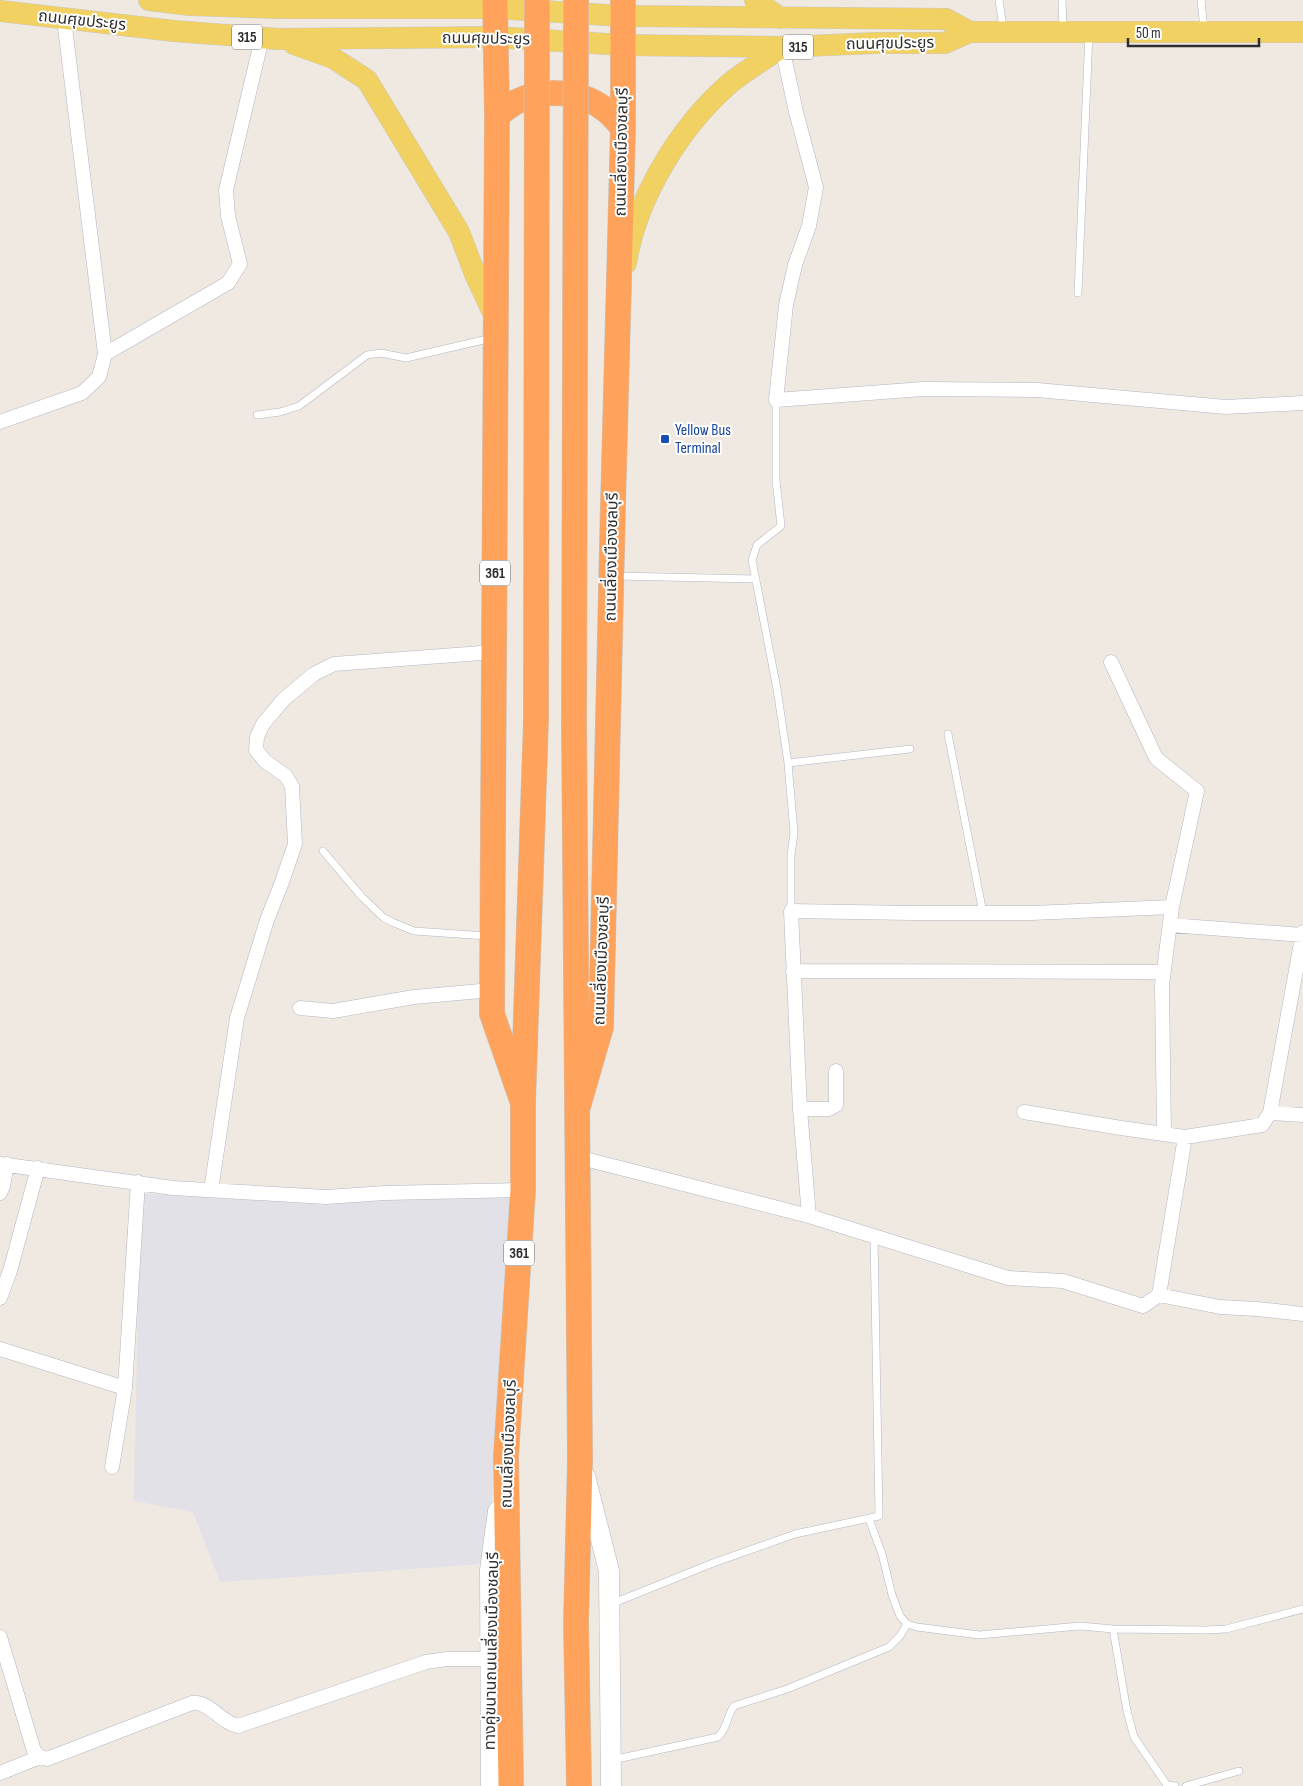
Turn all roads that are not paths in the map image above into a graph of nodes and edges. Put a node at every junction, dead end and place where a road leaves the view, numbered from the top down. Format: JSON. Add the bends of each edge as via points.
{"nodes":[{"id":1,"x":149,"y":0,"type":"edge"},
{"id":2,"x":537,"y":0,"type":"edge"},
{"id":3,"x":576,"y":0,"type":"edge"},
{"id":4,"x":755,"y":0,"type":"edge"},
{"id":5,"x":999,"y":0,"type":"edge"},
{"id":6,"x":1062,"y":0,"type":"edge"},
{"id":7,"x":1201,"y":0,"type":"edge"},
{"id":8,"x":287,"y":4,"type":"edge"},
{"id":9,"x":494,"y":4,"type":"edge"},
{"id":10,"x":623,"y":8,"type":"edge"},
{"id":11,"x":0,"y":11,"type":"edge"},
{"id":12,"x":780,"y":18,"type":"junction"},
{"id":13,"x":64,"y":19,"type":"junction"},
{"id":14,"x":1204,"y":30,"type":"junction"},
{"id":15,"x":1004,"y":31,"type":"junction"},
{"id":16,"x":1063,"y":31,"type":"junction"},
{"id":17,"x":1090,"y":31,"type":"junction"},
{"id":18,"x":970,"y":32,"type":"junction"},
{"id":19,"x":1303,"y":32,"type":"edge"},
{"id":20,"x":494,"y":37,"type":"junction"},
{"id":21,"x":270,"y":39,"type":"junction"},
{"id":22,"x":623,"y":45,"type":"junction"},
{"id":23,"x":782,"y":47,"type":"junction"},
{"id":24,"x":497,"y":116,"type":"junction"},
{"id":25,"x":623,"y":128,"type":"junction"},
{"id":26,"x":1078,"y":293,"type":"dead end"},
{"id":27,"x":619,"y":309,"type":"junction"},
{"id":28,"x":495,"y":327,"type":"junction"},
{"id":29,"x":105,"y":354,"type":"junction"},
{"id":30,"x":776,"y":400,"type":"junction"},
{"id":31,"x":1303,"y":403,"type":"edge"},
{"id":32,"x":257,"y":415,"type":"dead end"},
{"id":33,"x":0,"y":422,"type":"edge"},
{"id":34,"x":611,"y":576,"type":"junction"},
{"id":35,"x":756,"y":579,"type":"junction"},
{"id":36,"x":495,"y":652,"type":"junction"},
{"id":37,"x":1111,"y":662,"type":"dead end"},
{"id":38,"x":948,"y":734,"type":"dead end"},
{"id":39,"x":910,"y":749,"type":"dead end"},
{"id":40,"x":788,"y":763,"type":"junction"},
{"id":41,"x":324,"y":851,"type":"dead end"},
{"id":42,"x":1172,"y":907,"type":"junction"},
{"id":43,"x":791,"y":911,"type":"junction"},
{"id":44,"x":983,"y":913,"type":"junction"},
{"id":45,"x":1170,"y":925,"type":"junction"},
{"id":46,"x":1303,"y":933,"type":"edge"},
{"id":47,"x":493,"y":936,"type":"junction"},
{"id":48,"x":793,"y":971,"type":"junction"},
{"id":49,"x":1163,"y":972,"type":"junction"},
{"id":50,"x":492,"y":990,"type":"junction"},
{"id":51,"x":300,"y":1008,"type":"dead end"},
{"id":52,"x":836,"y":1071,"type":"dead end"},
{"id":53,"x":522,"y":1103,"type":"junction"},
{"id":54,"x":800,"y":1109,"type":"junction"},
{"id":55,"x":577,"y":1110,"type":"junction"},
{"id":56,"x":1024,"y":1112,"type":"dead end"},
{"id":57,"x":1270,"y":1113,"type":"junction"},
{"id":58,"x":1303,"y":1115,"type":"edge"},
{"id":59,"x":1164,"y":1134,"type":"junction"},
{"id":60,"x":1185,"y":1137,"type":"junction"},
{"id":61,"x":578,"y":1158,"type":"junction"},
{"id":62,"x":4,"y":1164,"type":"edge"},
{"id":63,"x":38,"y":1168,"type":"junction"},
{"id":64,"x":138,"y":1182,"type":"junction"},
{"id":65,"x":211,"y":1190,"type":"junction"},
{"id":66,"x":523,"y":1190,"type":"junction"},
{"id":67,"x":0,"y":1193,"type":"edge"},
{"id":68,"x":809,"y":1216,"type":"junction"},
{"id":69,"x":874,"y":1236,"type":"junction"},
{"id":70,"x":1159,"y":1296,"type":"junction"},
{"id":71,"x":0,"y":1298,"type":"edge"},
{"id":72,"x":1303,"y":1314,"type":"edge"},
{"id":73,"x":0,"y":1349,"type":"edge"},
{"id":74,"x":125,"y":1388,"type":"junction"},
{"id":75,"x":506,"y":1456,"type":"junction"},
{"id":76,"x":580,"y":1460,"type":"junction"},
{"id":77,"x":112,"y":1467,"type":"dead end"},
{"id":78,"x":869,"y":1519,"type":"junction"},
{"id":79,"x":611,"y":1604,"type":"junction"},
{"id":80,"x":1303,"y":1608,"type":"edge"},
{"id":81,"x":907,"y":1624,"type":"junction"},
{"id":82,"x":1113,"y":1629,"type":"junction"},
{"id":83,"x":0,"y":1637,"type":"edge"},
{"id":84,"x":490,"y":1659,"type":"junction"},
{"id":85,"x":40,"y":1757,"type":"junction"},
{"id":86,"x":612,"y":1760,"type":"junction"},
{"id":87,"x":1239,"y":1771,"type":"dead end"},
{"id":88,"x":0,"y":1773,"type":"edge"},
{"id":89,"x":491,"y":1786,"type":"edge"},
{"id":90,"x":511,"y":1786,"type":"edge"},
{"id":91,"x":578,"y":1786,"type":"edge"},
{"id":92,"x":612,"y":1786,"type":"edge"},
{"id":93,"x":1175,"y":1786,"type":"edge"},
{"id":94,"x":1186,"y":1786,"type":"edge"}],
"edges":[{"from":1,"to":8,"type":"main road","name":"ถนนศุขประยูร","number":"315","via":[[190,5]]},
{"from":2,"to":53,"type":"highway","name":"ถนนเลี่ยงเมืองชลบุรี","number":"361","bridge":true,"via":[[536,720]]},
{"from":3,"to":55,"type":"highway","name":"ถนนเลี่ยงเมืองชลบุรี","bridge":true,"via":[[574,724]]},
{"from":4,"to":12,"type":"main road"},
{"from":5,"to":15,"type":"lane"},
{"from":6,"to":16,"type":"lane"},
{"from":7,"to":14,"type":"lane"},
{"from":8,"to":9,"type":"main road","name":"ถนนศุขประยูร","number":"315"},
{"from":9,"to":10,"type":"main road","name":"ถนนศุขประยูร","number":"315"},
{"from":9,"to":20,"type":"highway","name":"ถนนเลี่ยงเมืองชลบุรี","number":"361"},
{"from":10,"to":12,"type":"main road","name":"ถนนศุขประยูร","number":"315"},
{"from":10,"to":22,"type":"highway","name":"ถนนเลี่ยงเมืองชลบุรี"},
{"from":11,"to":13,"type":"main road","name":"ถนนศุขประยูร","number":"315"},
{"from":12,"to":18,"type":"main road","name":"ถนนศุขประยูร","number":"315","via":[[946,19]]},
{"from":13,"to":21,"type":"main road","name":"ถนนศุขประยูร","number":"315"},
{"from":13,"to":29,"type":"street"},
{"from":14,"to":17,"type":"main road","name":"ถนนศุขประยูร","number":"315"},
{"from":14,"to":19,"type":"main road","name":"ถนนศุขประยูร","number":"315"},
{"from":15,"to":16,"type":"main road","name":"ถนนศุขประยูร","number":"315"},
{"from":15,"to":18,"type":"main road","name":"ถนนศุขประยูร","number":"315"},
{"from":16,"to":17,"type":"main road","name":"ถนนศุขประยูร","number":"315"},
{"from":17,"to":26,"type":"lane"},
{"from":18,"to":23,"type":"main road","name":"ถนนศุขประยูร","number":"315","via":[[945,43]]},
{"from":20,"to":21,"type":"main road","name":"ถนนศุขประยูร","number":"315"},
{"from":20,"to":22,"type":"main road","name":"ถนนศุขประยูร","number":"315"},
{"from":20,"to":24,"type":"highway","name":"ถนนเลี่ยงเมืองชลบุรี","number":"361"},
{"from":21,"to":28,"type":"main road","via":[[333,58],[367,80],[459,232]]},
{"from":21,"to":29,"type":"street","via":[[226,190],[228,216],[240,264],[228,284]]},
{"from":22,"to":23,"type":"main road","name":"ถนนศุขประยูร","number":"315"},
{"from":22,"to":25,"type":"highway","name":"ถนนเลี่ยงเมืองชลบุรี"},
{"from":23,"to":27,"type":"main road","via":[[729,84],[685,131],[670,154],[651,185],[629,245]]},
{"from":23,"to":30,"type":"street","via":[[816,186],[809,226],[795,265],[786,305]]},
{"from":24,"to":25,"type":"highway","via":[[516,102],[539,94],[563,93],[586,98],[607,110]]},
{"from":24,"to":28,"type":"highway","name":"ถนนเลี่ยงเมืองชลบุรี","number":"361"},
{"from":25,"to":27,"type":"highway","name":"ถนนเลี่ยงเมืองชลบุรี"},
{"from":27,"to":34,"type":"highway","name":"ถนนเลี่ยงเมืองชลบุรี"},
{"from":28,"to":32,"type":"lane","via":[[406,358],[381,353],[367,355],[300,406]]},
{"from":28,"to":36,"type":"highway","name":"ถนนเลี่ยงเมืองชลบุรี","number":"361"},
{"from":29,"to":33,"type":"street","via":[[99,377],[82,393]]},
{"from":30,"to":31,"type":"street","via":[[923,389],[1037,390],[1226,407]]},
{"from":30,"to":35,"type":"lane","via":[[776,480],[781,526],[757,546],[752,560]]},
{"from":34,"to":35,"type":"lane"},
{"from":34,"to":55,"type":"highway","name":"ถนนเลี่ยงเมืองชลบุรี","via":[[601,1027]]},
{"from":35,"to":40,"type":"lane"},
{"from":36,"to":47,"type":"highway","name":"ถนนเลี่ยงเมืองชลบุรี","number":"361"},
{"from":36,"to":65,"type":"street","via":[[334,664],[314,674],[263,724],[256,750],[286,776],[292,786],[295,844],[267,920],[237,1018]]},
{"from":37,"to":42,"type":"street","via":[[1156,758],[1197,791]]},
{"from":38,"to":44,"type":"lane"},
{"from":39,"to":40,"type":"lane"},
{"from":40,"to":43,"type":"lane","via":[[794,833]]},
{"from":41,"to":47,"type":"lane","via":[[384,918],[414,931]]},
{"from":42,"to":44,"type":"street"},
{"from":42,"to":45,"type":"street"},
{"from":43,"to":44,"type":"street"},
{"from":43,"to":48,"type":"street"},
{"from":45,"to":46,"type":"street"},
{"from":45,"to":49,"type":"street"},
{"from":46,"to":57,"type":"street"},
{"from":47,"to":50,"type":"highway","name":"ถนนเลี่ยงเมืองชลบุรี","number":"361"},
{"from":48,"to":49,"type":"street"},
{"from":48,"to":54,"type":"street"},
{"from":49,"to":59,"type":"street"},
{"from":50,"to":51,"type":"street","via":[[414,997],[333,1011]]},
{"from":50,"to":53,"type":"highway","name":"ถนนเลี่ยงเมืองชลบุรี","number":"361","via":[[492,1014]]},
{"from":52,"to":54,"type":"street","via":[[836,1105],[829,1109]]},
{"from":53,"to":66,"type":"highway","name":"ถนนเลี่ยงเมืองชลบุรี","number":"361"},
{"from":54,"to":68,"type":"street"},
{"from":55,"to":61,"type":"highway","name":"ถนนเลี่ยงเมืองชลบุรี"},
{"from":56,"to":59,"type":"street"},
{"from":57,"to":58,"type":"street"},
{"from":57,"to":60,"type":"street","via":[[1262,1125]]},
{"from":59,"to":60,"type":"street"},
{"from":60,"to":70,"type":"street"},
{"from":61,"to":68,"type":"street"},
{"from":61,"to":76,"type":"highway","name":"ถนนเลี่ยงเมืองชลบุรี"},
{"from":62,"to":63,"type":"street"},
{"from":62,"to":67,"type":"street"},
{"from":63,"to":64,"type":"street"},
{"from":63,"to":71,"type":"street"},
{"from":64,"to":65,"type":"street"},
{"from":64,"to":74,"type":"street"},
{"from":65,"to":66,"type":"street","via":[[326,1197]]},
{"from":66,"to":75,"type":"highway","name":"ถนนเลี่ยงเมืองชลบุรี","number":"361"},
{"from":68,"to":69,"type":"street"},
{"from":69,"to":70,"type":"street","via":[[1008,1278],[1063,1281],[1144,1306]]},
{"from":69,"to":78,"type":"lane","via":[[879,1516]]},
{"from":70,"to":72,"type":"street","via":[[1220,1307]]},
{"from":73,"to":74,"type":"street"},
{"from":74,"to":77,"type":"street"},
{"from":75,"to":84,"type":"main road","name":"ทางคู่ขนานถนนเลี่ยงเมืองชลบุรี","number":"361","via":[[490,1570]]},
{"from":75,"to":90,"type":"highway","name":"ถนนเลี่ยงเมืองชลบุรี","number":"361"},
{"from":76,"to":79,"type":"main road","via":[[609,1572]]},
{"from":76,"to":91,"type":"highway","name":"ถนนเลี่ยงเมืองชลบุรี","via":[[576,1623]]},
{"from":78,"to":79,"type":"lane","via":[[795,1534]]},
{"from":78,"to":81,"type":"lane","via":[[892,1595],[900,1616]]},
{"from":79,"to":86,"type":"main road"},
{"from":80,"to":82,"type":"lane","via":[[1226,1629]]},
{"from":81,"to":82,"type":"lane","via":[[979,1635],[1080,1626]]},
{"from":81,"to":86,"type":"lane","via":[[889,1647],[787,1689],[734,1706],[725,1730],[718,1737]]},
{"from":82,"to":93,"type":"lane","via":[[1126,1711],[1134,1737],[1167,1785]]},
{"from":83,"to":85,"type":"street","via":[[34,1752]]},
{"from":84,"to":85,"type":"street","via":[[426,1662],[238,1726],[224,1721],[198,1702],[192,1703],[48,1759]]},
{"from":84,"to":89,"type":"main road","name":"ทางคู่ขนานถนนเลี่ยงเมืองชลบุรี","number":"361"},
{"from":85,"to":88,"type":"street"},
{"from":86,"to":92,"type":"main road"},
{"from":87,"to":94,"type":"lane"}]}
